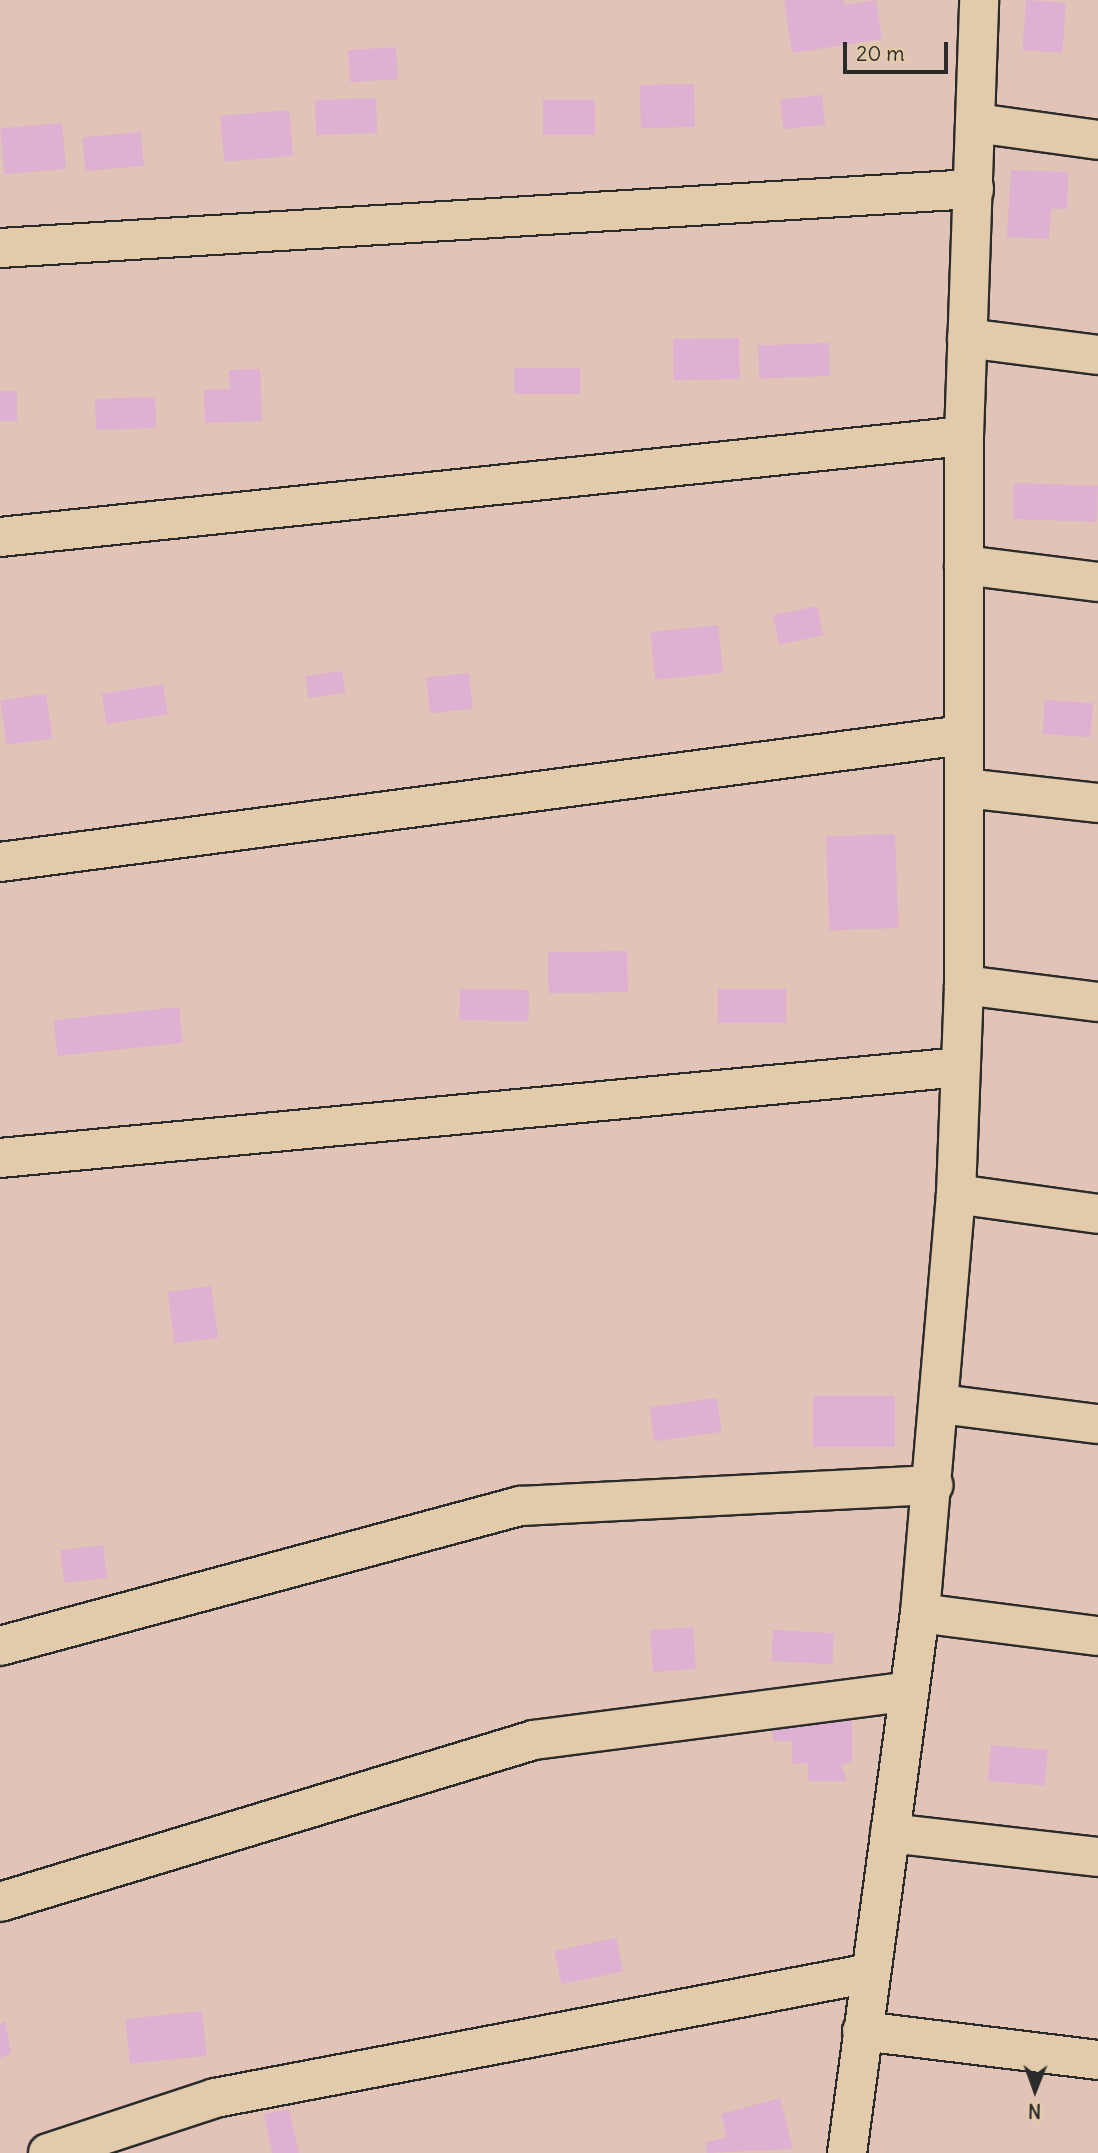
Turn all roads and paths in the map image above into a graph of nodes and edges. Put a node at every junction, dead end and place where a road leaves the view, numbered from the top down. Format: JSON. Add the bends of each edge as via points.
{"nodes":[{"id":1,"x":979,"y":0,"type":"edge"},
{"id":2,"x":976,"y":123,"type":"junction"},
{"id":3,"x":1098,"y":140,"type":"edge"},
{"id":4,"x":974,"y":189,"type":"junction"},
{"id":5,"x":0,"y":248,"type":"edge"},
{"id":6,"x":967,"y":338,"type":"junction"},
{"id":7,"x":1098,"y":355,"type":"edge"},
{"id":8,"x":964,"y":436,"type":"junction"},
{"id":9,"x":0,"y":537,"type":"edge"},
{"id":10,"x":964,"y":565,"type":"junction"},
{"id":11,"x":1098,"y":582,"type":"edge"},
{"id":12,"x":964,"y":735,"type":"junction"},
{"id":13,"x":965,"y":788,"type":"junction"},
{"id":14,"x":1098,"y":803,"type":"edge"},
{"id":15,"x":0,"y":862,"type":"edge"},
{"id":16,"x":964,"y":985,"type":"junction"},
{"id":17,"x":1098,"y":1002,"type":"edge"},
{"id":18,"x":961,"y":1067,"type":"junction"},
{"id":19,"x":0,"y":1158,"type":"edge"},
{"id":20,"x":956,"y":1194,"type":"junction"},
{"id":21,"x":1098,"y":1214,"type":"edge"},
{"id":22,"x":941,"y":1404,"type":"junction"},
{"id":23,"x":1098,"y":1424,"type":"edge"},
{"id":24,"x":933,"y":1485,"type":"junction"},
{"id":25,"x":920,"y":1613,"type":"junction"},
{"id":26,"x":1098,"y":1636,"type":"edge"},
{"id":27,"x":0,"y":1646,"type":"edge"},
{"id":28,"x":909,"y":1691,"type":"junction"},
{"id":29,"x":890,"y":1833,"type":"junction"},
{"id":30,"x":1098,"y":1857,"type":"edge"},
{"id":31,"x":0,"y":1902,"type":"edge"},
{"id":32,"x":870,"y":1973,"type":"junction"},
{"id":33,"x":862,"y":2031,"type":"junction"},
{"id":34,"x":1098,"y":2060,"type":"edge"},
{"id":35,"x":48,"y":2153,"type":"edge"},
{"id":36,"x":847,"y":2153,"type":"edge"}],
"edges":[{"from":1,"to":2,"type":"street"},
{"from":2,"to":3,"type":"street"},
{"from":2,"to":4,"type":"street"},
{"from":4,"to":5,"type":"street"},
{"from":4,"to":6,"type":"street"},
{"from":6,"to":7,"type":"street"},
{"from":6,"to":8,"type":"street"},
{"from":8,"to":9,"type":"street"},
{"from":8,"to":10,"type":"street"},
{"from":10,"to":11,"type":"street"},
{"from":10,"to":12,"type":"street"},
{"from":12,"to":13,"type":"street"},
{"from":12,"to":15,"type":"street"},
{"from":13,"to":14,"type":"street"},
{"from":13,"to":16,"type":"street"},
{"from":16,"to":17,"type":"street"},
{"from":16,"to":18,"type":"street"},
{"from":18,"to":19,"type":"street"},
{"from":18,"to":20,"type":"street"},
{"from":20,"to":21,"type":"street"},
{"from":20,"to":22,"type":"street"},
{"from":22,"to":23,"type":"street"},
{"from":22,"to":24,"type":"street"},
{"from":24,"to":25,"type":"street"},
{"from":24,"to":27,"type":"street","via":[[520,1506]]},
{"from":25,"to":26,"type":"street"},
{"from":25,"to":28,"type":"street"},
{"from":28,"to":29,"type":"street"},
{"from":28,"to":31,"type":"street","via":[[534,1740]]},
{"from":29,"to":30,"type":"street"},
{"from":29,"to":32,"type":"street"},
{"from":32,"to":33,"type":"street"},
{"from":32,"to":35,"type":"street","via":[[215,2098]]},
{"from":33,"to":34,"type":"street"},
{"from":33,"to":36,"type":"street"}]}
